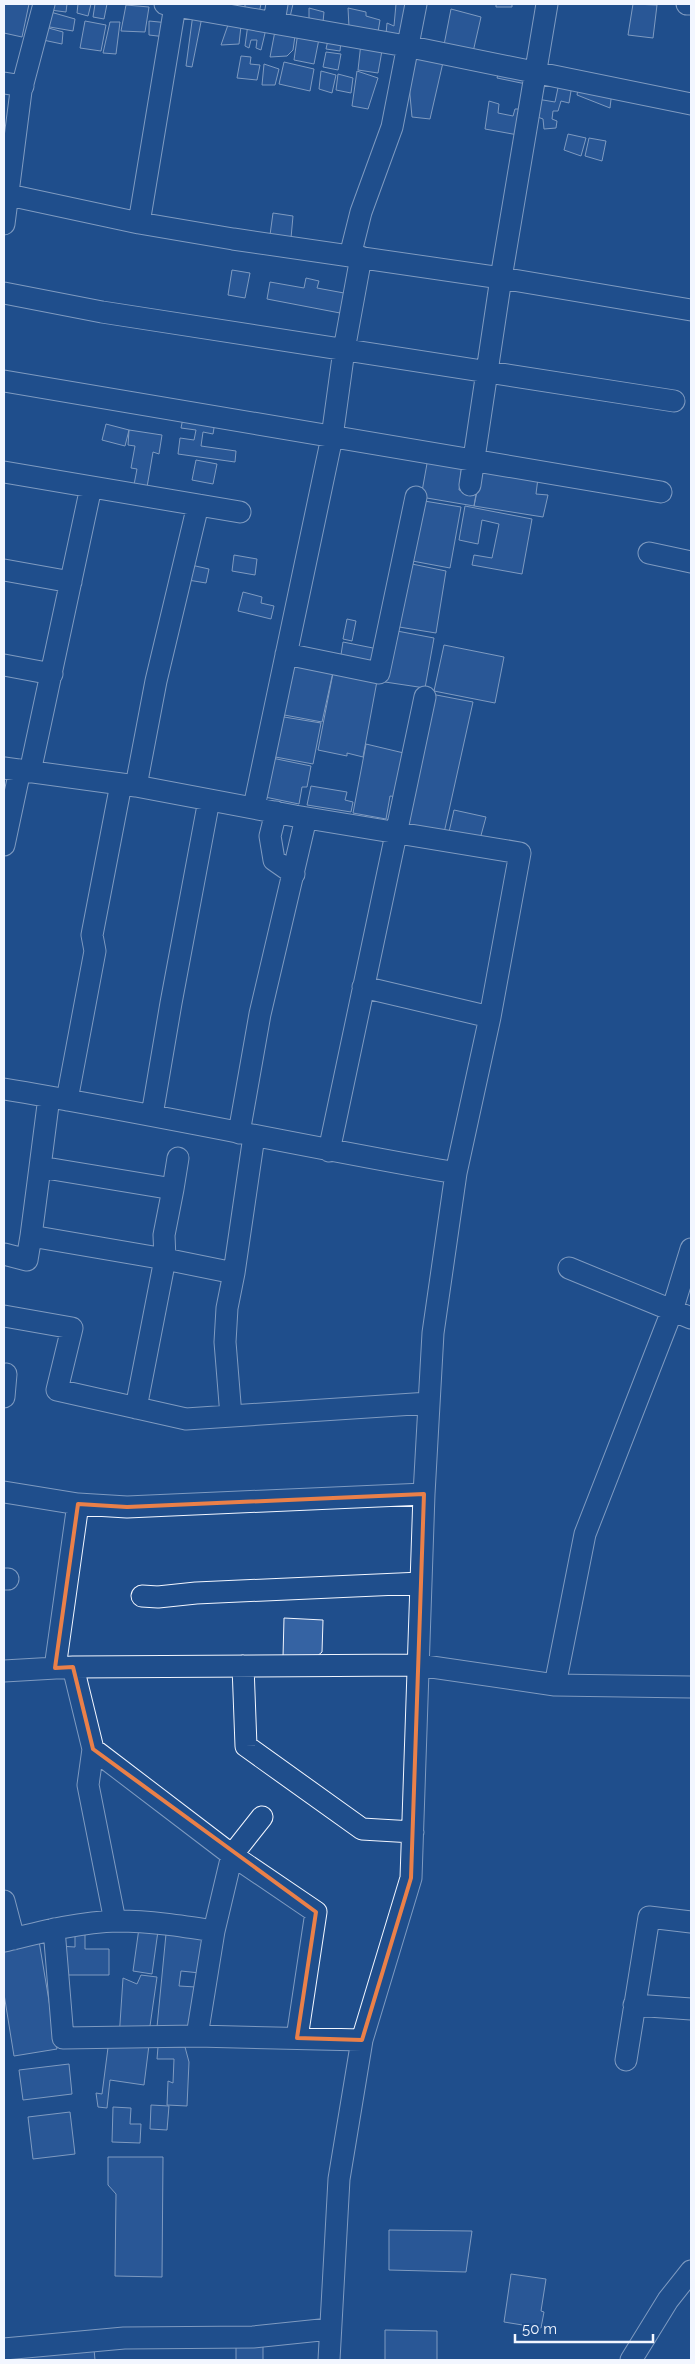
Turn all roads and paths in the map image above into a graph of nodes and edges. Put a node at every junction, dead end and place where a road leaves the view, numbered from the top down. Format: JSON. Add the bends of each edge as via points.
{"nodes":[{"id":1,"x":44,"y":4,"type":"edge"},
{"id":2,"x":416,"y":4,"type":"edge"},
{"id":3,"x":546,"y":4,"type":"edge"},
{"id":4,"x":688,"y":4,"type":"edge"},
{"id":5,"x":691,"y":4,"type":"edge"},
{"id":6,"x":170,"y":5,"type":"edge"},
{"id":7,"x":276,"y":13,"type":"edge"},
{"id":8,"x":406,"y":46,"type":"junction"},
{"id":9,"x":535,"y":72,"type":"junction"},
{"id":10,"x":13,"y":84,"type":"edge"},
{"id":11,"x":691,"y":104,"type":"edge"},
{"id":12,"x":6,"y":195,"type":"edge"},
{"id":13,"x":139,"y":223,"type":"junction"},
{"id":14,"x":4,"y":224,"type":"edge"},
{"id":15,"x":356,"y":257,"type":"junction"},
{"id":16,"x":501,"y":278,"type":"junction"},
{"id":17,"x":4,"y":293,"type":"edge"},
{"id":18,"x":691,"y":310,"type":"edge"},
{"id":19,"x":344,"y":350,"type":"junction"},
{"id":20,"x":487,"y":373,"type":"junction"},
{"id":21,"x":4,"y":381,"type":"edge"},
{"id":22,"x":674,"y":401,"type":"dead end"},
{"id":23,"x":332,"y":437,"type":"junction"},
{"id":24,"x":474,"y":460,"type":"junction"},
{"id":25,"x":4,"y":472,"type":"edge"},
{"id":26,"x":470,"y":486,"type":"dead end"},
{"id":27,"x":91,"y":487,"type":"junction"},
{"id":28,"x":661,"y":492,"type":"dead end"},
{"id":29,"x":416,"y":497,"type":"dead end"},
{"id":30,"x":198,"y":505,"type":"junction"},
{"id":31,"x":240,"y":512,"type":"dead end"},
{"id":32,"x":649,"y":553,"type":"dead end"},
{"id":33,"x":691,"y":562,"type":"edge"},
{"id":34,"x":4,"y":570,"type":"edge"},
{"id":35,"x":72,"y":582,"type":"junction"},
{"id":36,"x":286,"y":654,"type":"junction"},
{"id":37,"x":4,"y":665,"type":"edge"},
{"id":38,"x":52,"y":674,"type":"junction"},
{"id":39,"x":425,"y":697,"type":"dead end"},
{"id":40,"x":18,"y":770,"type":"edge"},
{"id":41,"x":128,"y":785,"type":"junction"},
{"id":42,"x":209,"y":800,"type":"junction"},
{"id":43,"x":254,"y":807,"type":"junction"},
{"id":44,"x":276,"y":812,"type":"junction"},
{"id":45,"x":306,"y":818,"type":"junction"},
{"id":46,"x":395,"y":833,"type":"junction"},
{"id":47,"x":4,"y":845,"type":"edge"},
{"id":48,"x":294,"y":874,"type":"junction"},
{"id":49,"x":363,"y":987,"type":"junction"},
{"id":50,"x":490,"y":1017,"type":"junction"},
{"id":51,"x":4,"y":1090,"type":"edge"},
{"id":52,"x":58,"y":1098,"type":"junction"},
{"id":53,"x":152,"y":1115,"type":"junction"},
{"id":54,"x":246,"y":1135,"type":"junction"},
{"id":55,"x":329,"y":1151,"type":"junction"},
{"id":56,"x":178,"y":1158,"type":"dead end"},
{"id":57,"x":40,"y":1167,"type":"junction"},
{"id":58,"x":456,"y":1173,"type":"junction"},
{"id":59,"x":173,"y":1189,"type":"junction"},
{"id":60,"x":31,"y":1236,"type":"junction"},
{"id":61,"x":691,"y":1249,"type":"edge"},
{"id":62,"x":4,"y":1254,"type":"edge"},
{"id":63,"x":165,"y":1260,"type":"junction"},
{"id":64,"x":569,"y":1268,"type":"dead end"},
{"id":65,"x":234,"y":1273,"type":"junction"},
{"id":66,"x":681,"y":1314,"type":"edge"},
{"id":67,"x":4,"y":1316,"type":"edge"},
{"id":68,"x":6,"y":1374,"type":"dead end"},
{"id":69,"x":4,"y":1397,"type":"edge"},
{"id":70,"x":429,"y":1403,"type":"junction"},
{"id":71,"x":136,"y":1408,"type":"junction"},
{"id":72,"x":231,"y":1416,"type":"junction"},
{"id":73,"x":4,"y":1492,"type":"edge"},
{"id":74,"x":424,"y":1494,"type":"junction"},
{"id":75,"x":78,"y":1504,"type":"junction"},
{"id":76,"x":421,"y":1582,"type":"junction"},
{"id":77,"x":142,"y":1596,"type":"dead end"},
{"id":78,"x":418,"y":1665,"type":"junction"},
{"id":79,"x":243,"y":1666,"type":"junction"},
{"id":80,"x":64,"y":1667,"type":"junction"},
{"id":81,"x":4,"y":1671,"type":"edge"},
{"id":82,"x":555,"y":1685,"type":"junction"},
{"id":83,"x":691,"y":1687,"type":"edge"},
{"id":84,"x":93,"y":1750,"type":"junction"},
{"id":85,"x":262,"y":1817,"type":"dead end"},
{"id":86,"x":412,"y":1832,"type":"junction"},
{"id":87,"x":232,"y":1855,"type":"junction"},
{"id":88,"x":4,"y":1901,"type":"edge"},
{"id":89,"x":115,"y":1921,"type":"junction"},
{"id":90,"x":691,"y":1922,"type":"edge"},
{"id":91,"x":54,"y":1929,"type":"junction"},
{"id":92,"x":214,"y":1931,"type":"junction"},
{"id":93,"x":9,"y":1940,"type":"edge"},
{"id":94,"x":634,"y":2005,"type":"junction"},
{"id":95,"x":691,"y":2009,"type":"edge"},
{"id":96,"x":197,"y":2036,"type":"junction"},
{"id":97,"x":297,"y":2038,"type":"junction"},
{"id":98,"x":362,"y":2040,"type":"junction"},
{"id":99,"x":626,"y":2060,"type":"dead end"},
{"id":100,"x":691,"y":2271,"type":"edge"},
{"id":101,"x":330,"y":2329,"type":"junction"},
{"id":102,"x":4,"y":2349,"type":"edge"},
{"id":103,"x":329,"y":2360,"type":"edge"},
{"id":104,"x":631,"y":2360,"type":"edge"}],
"edges":[{"from":1,"to":10,"type":"street"},
{"from":2,"to":8,"type":"street"},
{"from":3,"to":9,"type":"street"},
{"from":4,"to":5,"type":"street"},
{"from":6,"to":7,"type":"street"},
{"from":6,"to":13,"type":"street"},
{"from":7,"to":8,"type":"street"},
{"from":8,"to":9,"type":"street"},
{"from":8,"to":15,"type":"street","via":[[392,127],[361,212]]},
{"from":9,"to":11,"type":"street"},
{"from":9,"to":16,"type":"street"},
{"from":10,"to":12,"type":"street"},
{"from":12,"to":13,"type":"street"},
{"from":12,"to":14,"type":"street"},
{"from":13,"to":15,"type":"street"},
{"from":15,"to":16,"type":"street"},
{"from":15,"to":19,"type":"street"},
{"from":16,"to":18,"type":"street"},
{"from":16,"to":20,"type":"street"},
{"from":17,"to":19,"type":"street","via":[[102,312]]},
{"from":19,"to":20,"type":"street"},
{"from":19,"to":23,"type":"street"},
{"from":20,"to":22,"type":"street"},
{"from":20,"to":24,"type":"street"},
{"from":21,"to":23,"type":"street"},
{"from":23,"to":24,"type":"street"},
{"from":23,"to":36,"type":"street"},
{"from":24,"to":26,"type":"street"},
{"from":24,"to":28,"type":"street"},
{"from":25,"to":27,"type":"street"},
{"from":27,"to":30,"type":"street"},
{"from":27,"to":35,"type":"street"},
{"from":29,"to":36,"type":"street","via":[[380,673]]},
{"from":30,"to":31,"type":"street"},
{"from":30,"to":41,"type":"street"},
{"from":32,"to":33,"type":"street"},
{"from":34,"to":35,"type":"street"},
{"from":35,"to":38,"type":"street"},
{"from":36,"to":43,"type":"street"},
{"from":37,"to":38,"type":"street"},
{"from":38,"to":40,"type":"street"},
{"from":39,"to":46,"type":"street"},
{"from":40,"to":41,"type":"street"},
{"from":40,"to":47,"type":"street"},
{"from":41,"to":42,"type":"street"},
{"from":41,"to":52,"type":"street","via":[[92,935],[95,951]]},
{"from":42,"to":43,"type":"street"},
{"from":42,"to":53,"type":"street"},
{"from":43,"to":44,"type":"street"},
{"from":44,"to":45,"type":"street"},
{"from":44,"to":48,"type":"street","via":[[270,836],[274,860]]},
{"from":45,"to":46,"type":"street"},
{"from":45,"to":48,"type":"street"},
{"from":46,"to":49,"type":"street"},
{"from":46,"to":50,"type":"street","via":[[520,853]]},
{"from":48,"to":54,"type":"street","via":[[260,1014]]},
{"from":49,"to":50,"type":"street"},
{"from":49,"to":55,"type":"street"},
{"from":50,"to":58,"type":"street"},
{"from":51,"to":52,"type":"street"},
{"from":52,"to":53,"type":"street"},
{"from":52,"to":57,"type":"street"},
{"from":53,"to":54,"type":"street"},
{"from":54,"to":55,"type":"street"},
{"from":54,"to":65,"type":"street"},
{"from":55,"to":58,"type":"street"},
{"from":56,"to":59,"type":"street"},
{"from":57,"to":59,"type":"street"},
{"from":57,"to":60,"type":"street"},
{"from":58,"to":70,"type":"street","via":[[433,1333]]},
{"from":59,"to":63,"type":"street","via":[[164,1235]]},
{"from":60,"to":62,"type":"street","via":[[27,1260]]},
{"from":60,"to":63,"type":"street"},
{"from":61,"to":66,"type":"street"},
{"from":63,"to":65,"type":"street"},
{"from":63,"to":71,"type":"street"},
{"from":64,"to":66,"type":"street"},
{"from":65,"to":72,"type":"street","via":[[226,1308],[225,1342]]},
{"from":66,"to":82,"type":"street","via":[[585,1534]]},
{"from":67,"to":71,"type":"street","via":[[72,1328],[57,1390]]},
{"from":68,"to":69,"type":"street"},
{"from":70,"to":72,"type":"street"},
{"from":70,"to":74,"type":"street"},
{"from":71,"to":72,"type":"street","via":[[186,1419]]},
{"from":73,"to":75,"type":"street"},
{"from":74,"to":75,"type":"street","via":[[127,1508]]},
{"from":74,"to":76,"type":"street"},
{"from":75,"to":80,"type":"street"},
{"from":76,"to":77,"type":"street"},
{"from":76,"to":78,"type":"street"},
{"from":78,"to":79,"type":"street"},
{"from":78,"to":82,"type":"street"},
{"from":78,"to":86,"type":"street"},
{"from":79,"to":80,"type":"street"},
{"from":79,"to":86,"type":"street","via":[[246,1746],[362,1829]]},
{"from":80,"to":81,"type":"street"},
{"from":80,"to":84,"type":"street"},
{"from":82,"to":83,"type":"street"},
{"from":84,"to":87,"type":"street"},
{"from":84,"to":89,"type":"street","via":[[88,1785]]},
{"from":85,"to":87,"type":"street"},
{"from":86,"to":98,"type":"street","via":[[411,1878]]},
{"from":87,"to":92,"type":"street"},
{"from":87,"to":97,"type":"street","via":[[316,1912]]},
{"from":88,"to":93,"type":"street"},
{"from":89,"to":91,"type":"street"},
{"from":89,"to":92,"type":"street"},
{"from":90,"to":94,"type":"street","via":[[649,1918]]},
{"from":91,"to":93,"type":"street"},
{"from":91,"to":96,"type":"street","via":[[63,2038]]},
{"from":92,"to":96,"type":"street"},
{"from":94,"to":95,"type":"street"},
{"from":94,"to":99,"type":"street"},
{"from":96,"to":97,"type":"street"},
{"from":97,"to":98,"type":"street"},
{"from":98,"to":101,"type":"street","via":[[339,2179]]},
{"from":100,"to":104,"type":"street","via":[[668,2300]]},
{"from":101,"to":102,"type":"street","via":[[253,2337],[124,2338]]},
{"from":101,"to":103,"type":"street"}]}
